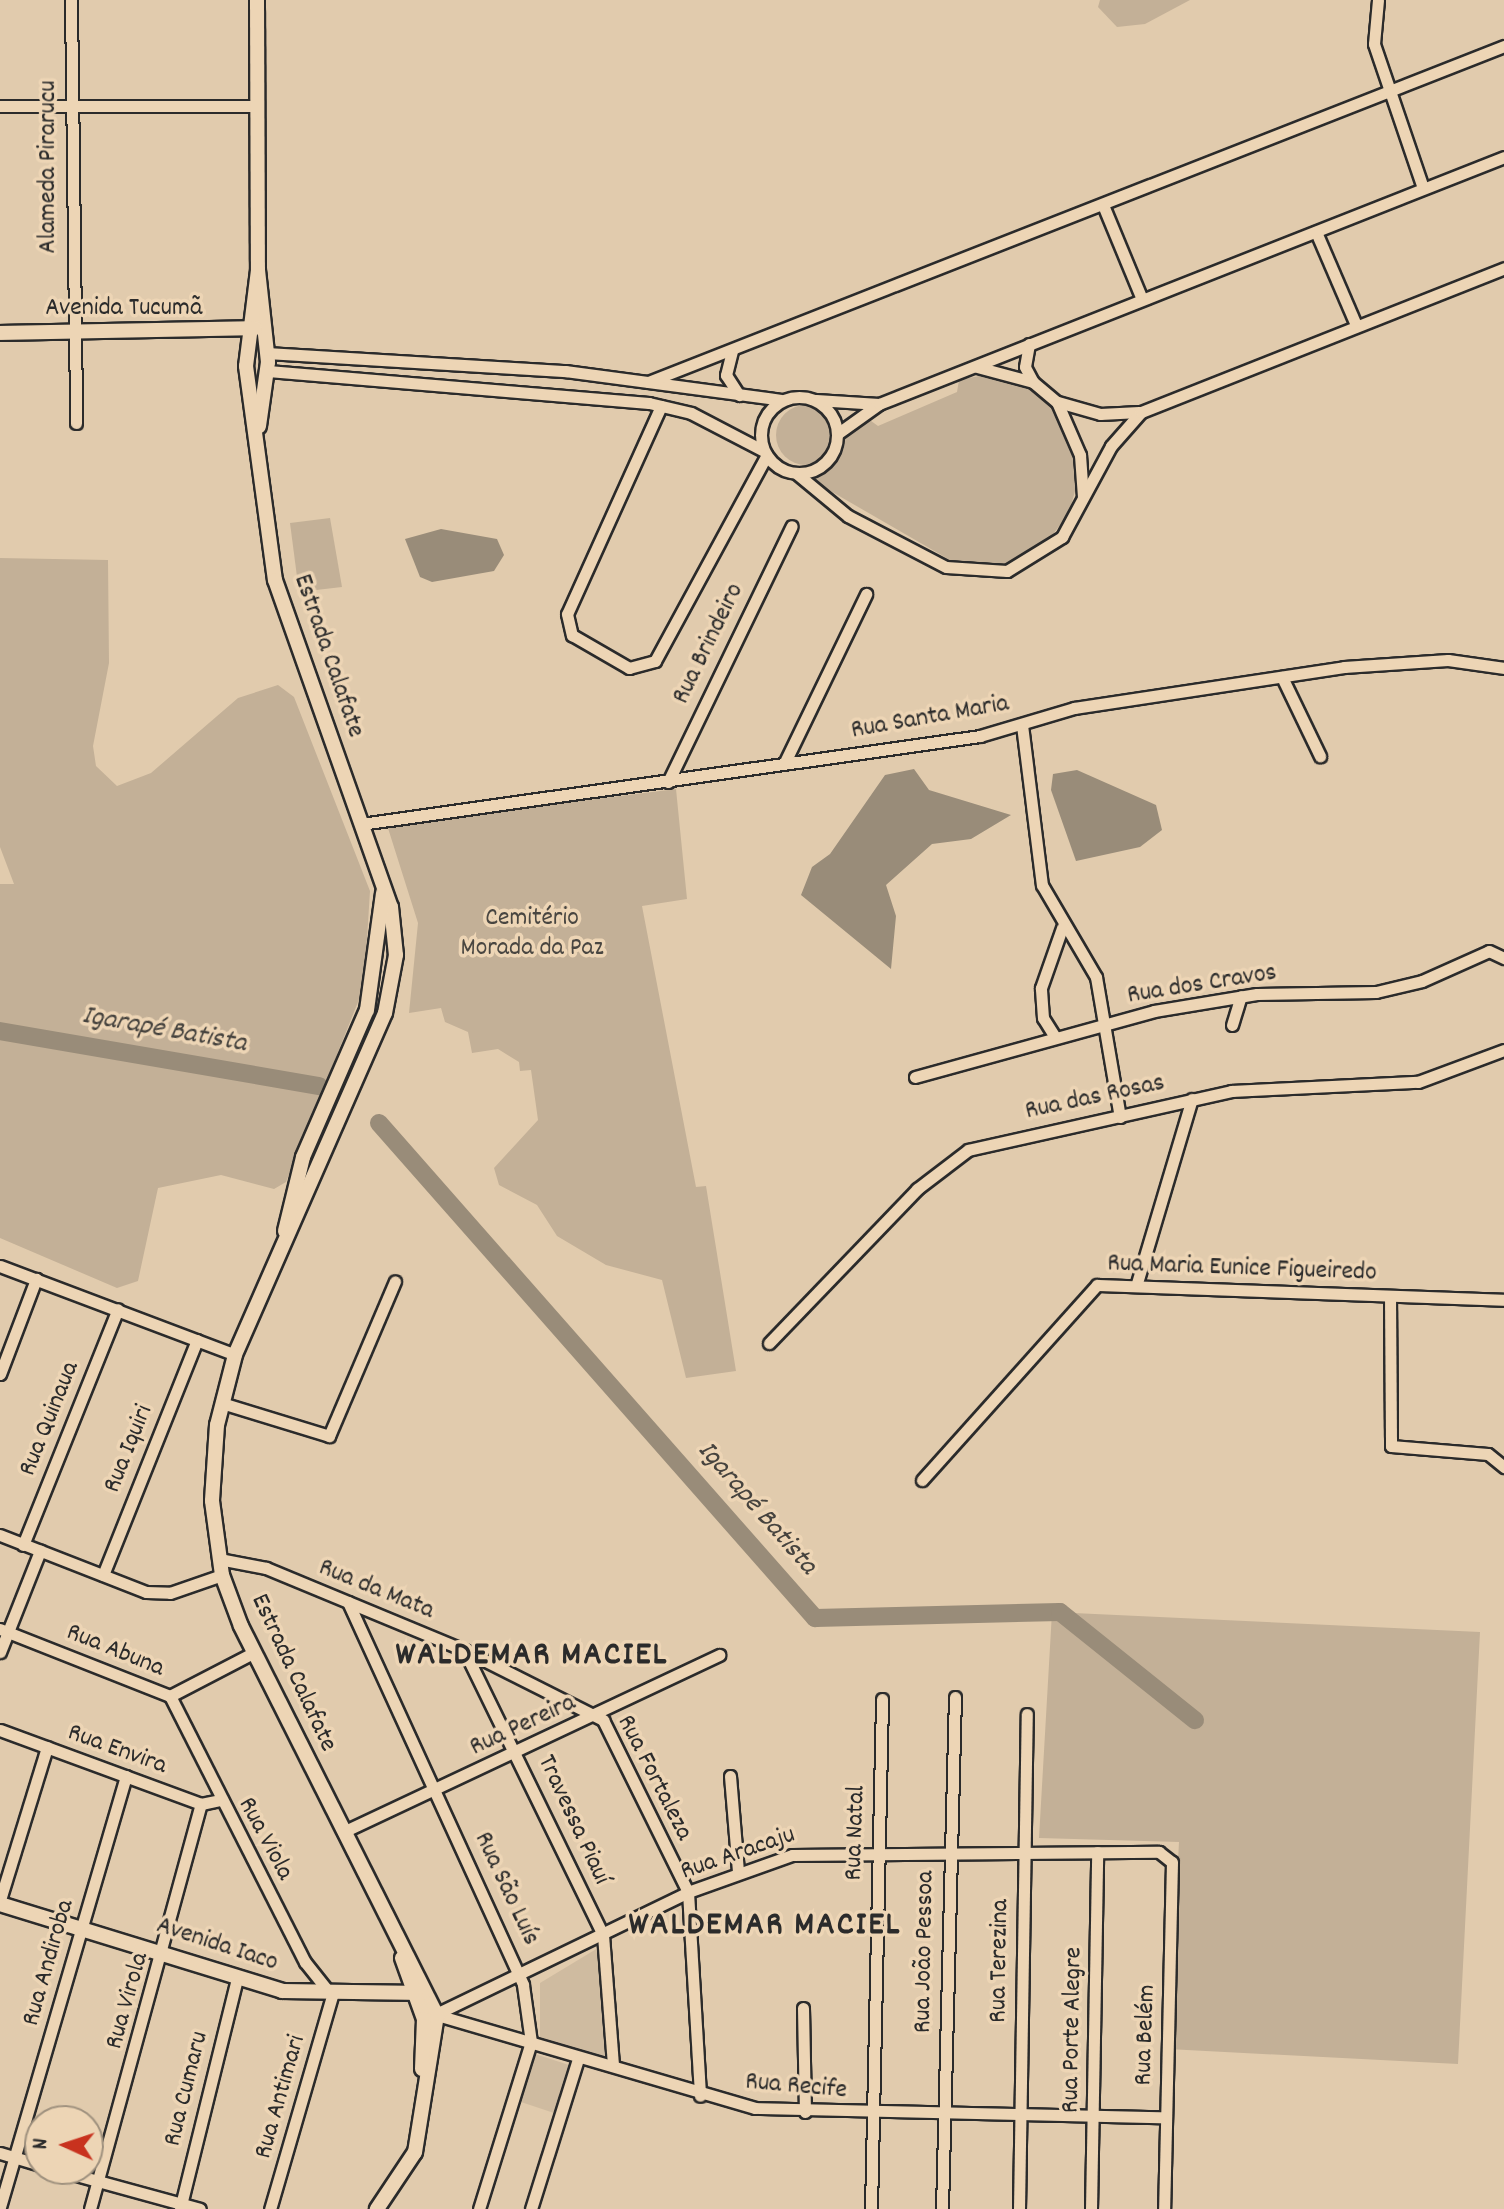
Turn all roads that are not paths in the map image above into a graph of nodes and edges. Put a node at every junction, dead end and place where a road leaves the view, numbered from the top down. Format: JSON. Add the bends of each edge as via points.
{"nodes":[{"id":1,"x":71,"y":0,"type":"edge"},
{"id":2,"x":257,"y":0,"type":"edge"},
{"id":3,"x":1378,"y":0,"type":"edge"},
{"id":4,"x":1504,"y":46,"type":"edge"},
{"id":5,"x":1389,"y":91,"type":"junction"},
{"id":6,"x":71,"y":105,"type":"junction"},
{"id":7,"x":0,"y":106,"type":"edge"},
{"id":8,"x":258,"y":106,"type":"junction"},
{"id":9,"x":1504,"y":157,"type":"edge"},
{"id":10,"x":1423,"y":188,"type":"junction"},
{"id":11,"x":1103,"y":205,"type":"junction"},
{"id":12,"x":1316,"y":232,"type":"junction"},
{"id":13,"x":1504,"y":268,"type":"edge"},
{"id":14,"x":258,"y":270,"type":"junction"},
{"id":15,"x":1142,"y":299,"type":"junction"},
{"id":16,"x":1356,"y":325,"type":"junction"},
{"id":17,"x":248,"y":332,"type":"junction"},
{"id":18,"x":265,"y":332,"type":"junction"},
{"id":19,"x":0,"y":333,"type":"edge"},
{"id":20,"x":71,"y":334,"type":"junction"},
{"id":21,"x":1029,"y":344,"type":"junction"},
{"id":22,"x":732,"y":351,"type":"junction"},
{"id":23,"x":268,"y":353,"type":"junction"},
{"id":24,"x":478,"y":364,"type":"junction"},
{"id":25,"x":977,"y":367,"type":"junction"},
{"id":26,"x":549,"y":370,"type":"junction"},
{"id":27,"x":268,"y":377,"type":"junction"},
{"id":28,"x":248,"y":379,"type":"junction"},
{"id":29,"x":648,"y":382,"type":"junction"},
{"id":30,"x":1033,"y":382,"type":"junction"},
{"id":31,"x":477,"y":391,"type":"junction"},
{"id":32,"x":739,"y":395,"type":"junction"},
{"id":33,"x":549,"y":397,"type":"junction"},
{"id":34,"x":781,"y":400,"type":"junction"},
{"id":35,"x":816,"y":400,"type":"junction"},
{"id":36,"x":1057,"y":402,"type":"junction"},
{"id":37,"x":879,"y":404,"type":"junction"},
{"id":38,"x":661,"y":406,"type":"junction"},
{"id":39,"x":1141,"y":412,"type":"junction"},
{"id":40,"x":76,"y":423,"type":"dead end"},
{"id":41,"x":259,"y":428,"type":"junction"},
{"id":42,"x":837,"y":434,"type":"junction"},
{"id":43,"x":766,"y":453,"type":"junction"},
{"id":44,"x":796,"y":473,"type":"junction"},
{"id":45,"x":1083,"y":497,"type":"junction"},
{"id":46,"x":792,"y":526,"type":"dead end"},
{"id":47,"x":866,"y":594,"type":"dead end"},
{"id":48,"x":1504,"y":668,"type":"edge"},
{"id":49,"x":1282,"y":677,"type":"junction"},
{"id":50,"x":1022,"y":725,"type":"junction"},
{"id":51,"x":1320,"y":756,"type":"dead end"},
{"id":52,"x":784,"y":764,"type":"junction"},
{"id":53,"x":668,"y":782,"type":"junction"},
{"id":54,"x":361,"y":824,"type":"junction"},
{"id":55,"x":383,"y":893,"type":"junction"},
{"id":56,"x":1062,"y":928,"type":"junction"},
{"id":57,"x":1500,"y":955,"type":"edge"},
{"id":58,"x":1241,"y":996,"type":"junction"},
{"id":59,"x":1106,"y":1025,"type":"junction"},
{"id":60,"x":1232,"y":1025,"type":"dead end"},
{"id":61,"x":1055,"y":1037,"type":"junction"},
{"id":62,"x":1504,"y":1050,"type":"edge"},
{"id":63,"x":915,"y":1077,"type":"dead end"},
{"id":64,"x":1192,"y":1099,"type":"junction"},
{"id":65,"x":1120,"y":1117,"type":"junction"},
{"id":66,"x":285,"y":1232,"type":"junction"},
{"id":67,"x":0,"y":1266,"type":"edge"},
{"id":68,"x":36,"y":1279,"type":"junction"},
{"id":69,"x":395,"y":1281,"type":"dead end"},
{"id":70,"x":1137,"y":1283,"type":"junction"},
{"id":71,"x":1390,"y":1296,"type":"junction"},
{"id":72,"x":1504,"y":1300,"type":"edge"},
{"id":73,"x":118,"y":1309,"type":"junction"},
{"id":74,"x":197,"y":1340,"type":"junction"},
{"id":75,"x":769,"y":1343,"type":"dead end"},
{"id":76,"x":235,"y":1355,"type":"junction"},
{"id":77,"x":0,"y":1374,"type":"edge"},
{"id":78,"x":222,"y":1403,"type":"junction"},
{"id":79,"x":1504,"y":1467,"type":"edge"},
{"id":80,"x":922,"y":1480,"type":"dead end"},
{"id":81,"x":0,"y":1535,"type":"edge"},
{"id":82,"x":23,"y":1545,"type":"junction"},
{"id":83,"x":40,"y":1551,"type":"junction"},
{"id":84,"x":219,"y":1559,"type":"junction"},
{"id":85,"x":103,"y":1575,"type":"junction"},
{"id":86,"x":222,"y":1575,"type":"junction"},
{"id":87,"x":348,"y":1602,"type":"junction"},
{"id":88,"x":4,"y":1630,"type":"edge"},
{"id":89,"x":464,"y":1650,"type":"junction"},
{"id":90,"x":0,"y":1652,"type":"edge"},
{"id":91,"x":253,"y":1653,"type":"junction"},
{"id":92,"x":719,"y":1655,"type":"dead end"},
{"id":93,"x":170,"y":1696,"type":"junction"},
{"id":94,"x":955,"y":1697,"type":"dead end"},
{"id":95,"x":882,"y":1699,"type":"dead end"},
{"id":96,"x":1027,"y":1714,"type":"dead end"},
{"id":97,"x":598,"y":1716,"type":"junction"},
{"id":98,"x":0,"y":1730,"type":"edge"},
{"id":99,"x":47,"y":1747,"type":"junction"},
{"id":100,"x":517,"y":1754,"type":"junction"},
{"id":101,"x":126,"y":1776,"type":"junction"},
{"id":102,"x":730,"y":1776,"type":"dead end"},
{"id":103,"x":435,"y":1791,"type":"junction"},
{"id":104,"x":220,"y":1800,"type":"junction"},
{"id":105,"x":201,"y":1804,"type":"junction"},
{"id":106,"x":343,"y":1832,"type":"junction"},
{"id":107,"x":877,"y":1850,"type":"junction"},
{"id":108,"x":949,"y":1851,"type":"junction"},
{"id":109,"x":1024,"y":1852,"type":"junction"},
{"id":110,"x":1097,"y":1852,"type":"junction"},
{"id":111,"x":1172,"y":1862,"type":"joint"},
{"id":112,"x":738,"y":1871,"type":"junction"},
{"id":113,"x":688,"y":1892,"type":"junction"},
{"id":114,"x":0,"y":1902,"type":"edge"},
{"id":115,"x":80,"y":1929,"type":"junction"},
{"id":116,"x":603,"y":1935,"type":"junction"},
{"id":117,"x":165,"y":1952,"type":"junction"},
{"id":118,"x":519,"y":1970,"type":"junction"},
{"id":119,"x":237,"y":1979,"type":"junction"},
{"id":120,"x":418,"y":1993,"type":"junction"},
{"id":121,"x":332,"y":1996,"type":"junction"},
{"id":122,"x":803,"y":2008,"type":"dead end"},
{"id":123,"x":431,"y":2017,"type":"junction"},
{"id":124,"x":531,"y":2042,"type":"junction"},
{"id":125,"x":578,"y":2059,"type":"junction"},
{"id":126,"x":613,"y":2066,"type":"junction"},
{"id":127,"x":700,"y":2096,"type":"junction"},
{"id":128,"x":805,"y":2112,"type":"junction"},
{"id":129,"x":1019,"y":2113,"type":"junction"},
{"id":130,"x":873,"y":2114,"type":"junction"},
{"id":131,"x":944,"y":2114,"type":"junction"},
{"id":132,"x":1095,"y":2116,"type":"junction"},
{"id":133,"x":1165,"y":2117,"type":"junction"},
{"id":134,"x":0,"y":2153,"type":"edge"},
{"id":135,"x":17,"y":2158,"type":"junction"},
{"id":136,"x":24,"y":2160,"type":"edge"},
{"id":137,"x":104,"y":2165,"type":"edge"},
{"id":138,"x":104,"y":2183,"type":"edge"},
{"id":139,"x":98,"y":2185,"type":"edge"},
{"id":140,"x":181,"y":2206,"type":"edge"},
{"id":141,"x":0,"y":2207,"type":"edge"},
{"id":142,"x":90,"y":2209,"type":"edge"},
{"id":143,"x":200,"y":2209,"type":"edge"},
{"id":144,"x":270,"y":2209,"type":"edge"},
{"id":145,"x":377,"y":2209,"type":"edge"},
{"id":146,"x":479,"y":2209,"type":"edge"},
{"id":147,"x":531,"y":2209,"type":"edge"},
{"id":148,"x":871,"y":2209,"type":"edge"},
{"id":149,"x":942,"y":2209,"type":"edge"},
{"id":150,"x":1019,"y":2209,"type":"edge"},
{"id":151,"x":1091,"y":2209,"type":"edge"},
{"id":152,"x":1164,"y":2209,"type":"edge"}],
"edges":[{"from":1,"to":6,"type":"street","name":"Alameda Pirarucu"},
{"from":2,"to":8,"type":"street","name":"Estrada Calafate"},
{"from":3,"to":5,"type":"street","via":[[1374,44]]},
{"from":4,"to":5,"type":"street"},
{"from":5,"to":10,"type":"street"},
{"from":5,"to":11,"type":"street"},
{"from":6,"to":7,"type":"street"},
{"from":6,"to":8,"type":"street"},
{"from":6,"to":20,"type":"street","name":"Alameda Pirarucu"},
{"from":8,"to":14,"type":"street","name":"Estrada Calafate"},
{"from":9,"to":10,"type":"street"},
{"from":10,"to":12,"type":"street"},
{"from":11,"to":15,"type":"street"},
{"from":11,"to":22,"type":"street"},
{"from":12,"to":15,"type":"street"},
{"from":12,"to":16,"type":"street"},
{"from":13,"to":16,"type":"street"},
{"from":14,"to":17,"type":"street","name":"Estrada Calafate"},
{"from":14,"to":18,"type":"street","name":"Estrada Calafate"},
{"from":15,"to":21,"type":"street"},
{"from":16,"to":39,"type":"street"},
{"from":17,"to":18,"type":"street","name":"Avenida Tucumã"},
{"from":17,"to":20,"type":"street","name":"Avenida Tucumã"},
{"from":17,"to":28,"type":"street","name":"Estrada Calafate"},
{"from":18,"to":23,"type":"street","name":"Estrada Calafate"},
{"from":19,"to":20,"type":"street","name":"Avenida Tucumã"},
{"from":20,"to":40,"type":"street","name":"Alameda Pirarucu"},
{"from":21,"to":25,"type":"street"},
{"from":21,"to":30,"type":"street","via":[[1025,367]]},
{"from":22,"to":29,"type":"street"},
{"from":22,"to":32,"type":"street","via":[[726,375]]},
{"from":23,"to":24,"type":"street"},
{"from":23,"to":27,"type":"street","name":"Estrada Calafate"},
{"from":24,"to":26,"type":"street"},
{"from":24,"to":31,"type":"street"},
{"from":25,"to":30,"type":"street"},
{"from":25,"to":37,"type":"street"},
{"from":26,"to":29,"type":"street"},
{"from":26,"to":33,"type":"street"},
{"from":27,"to":28,"type":"street"},
{"from":27,"to":31,"type":"street"},
{"from":27,"to":41,"type":"street","name":"Estrada Calafate"},
{"from":28,"to":41,"type":"street","name":"Estrada Calafate"},
{"from":29,"to":32,"type":"street"},
{"from":30,"to":36,"type":"street"},
{"from":31,"to":33,"type":"street"},
{"from":32,"to":34,"type":"street"},
{"from":33,"to":38,"type":"street"},
{"from":34,"to":35,"type":"street"},
{"from":34,"to":43,"type":"street","via":[[764,418]]},
{"from":35,"to":37,"type":"street"},
{"from":35,"to":42,"type":"street"},
{"from":36,"to":39,"type":"street","via":[[1100,414]]},
{"from":36,"to":45,"type":"street","via":[[1080,455]]},
{"from":37,"to":42,"type":"street"},
{"from":38,"to":43,"type":"street"},
{"from":38,"to":43,"type":"street","via":[[567,614],[572,635],[629,668],[655,661]]},
{"from":39,"to":45,"type":"street","via":[[1120,433]]},
{"from":41,"to":54,"type":"street","name":"Estrada Calafate","via":[[275,580]]},
{"from":42,"to":44,"type":"street","via":[[827,460]]},
{"from":43,"to":44,"type":"street"},
{"from":44,"to":45,"type":"street","via":[[848,516],[968,573],[1007,571],[1038,557],[1062,537]]},
{"from":46,"to":53,"type":"street","name":"Rua Brindeiro"},
{"from":47,"to":52,"type":"street"},
{"from":48,"to":49,"type":"street","name":"Rua Santa Maria","via":[[1387,661]]},
{"from":49,"to":50,"type":"street","name":"Rua Santa Maria","via":[[1074,708]]},
{"from":49,"to":51,"type":"street"},
{"from":50,"to":52,"type":"street","name":"Rua Santa Maria"},
{"from":50,"to":56,"type":"street","via":[[1042,885]]},
{"from":52,"to":53,"type":"street","name":"Rua Santa Maria"},
{"from":53,"to":54,"type":"street","name":"Rua Santa Maria"},
{"from":54,"to":55,"type":"street","name":"Estrada Calafate"},
{"from":55,"to":66,"type":"street","name":"Estrada Calafate","via":[[369,999],[303,1157]]},
{"from":55,"to":66,"type":"street","name":"Estrada Calafate","via":[[394,917],[396,969],[355,1079]]},
{"from":56,"to":59,"type":"street","via":[[1096,977]]},
{"from":56,"to":61,"type":"street","via":[[1040,1000]]},
{"from":57,"to":58,"type":"street","name":"Rua dos Cravos","via":[[1376,992]]},
{"from":58,"to":59,"type":"street","name":"Rua dos Cravos"},
{"from":58,"to":60,"type":"street"},
{"from":59,"to":61,"type":"street","name":"Rua dos Cravos"},
{"from":59,"to":65,"type":"street"},
{"from":61,"to":63,"type":"street","name":"Rua dos Cravos"},
{"from":62,"to":64,"type":"street","name":"Rua das Rosas","via":[[1418,1082],[1251,1089]]},
{"from":64,"to":65,"type":"street","name":"Rua das Rosas"},
{"from":64,"to":70,"type":"street"},
{"from":65,"to":75,"type":"street","name":"Rua das Rosas","via":[[958,1154]]},
{"from":66,"to":76,"type":"street","name":"Estrada Calafate"},
{"from":67,"to":68,"type":"street"},
{"from":68,"to":73,"type":"street"},
{"from":68,"to":77,"type":"street"},
{"from":69,"to":78,"type":"street","via":[[329,1436]]},
{"from":70,"to":71,"type":"street","name":"Rua Maria Eunice Figueiredo"},
{"from":70,"to":80,"type":"street","name":"Rua Maria Eunice Figueiredo","via":[[1086,1291]]},
{"from":71,"to":72,"type":"street","name":"Rua Maria Eunice Figueiredo"},
{"from":71,"to":79,"type":"street","via":[[1391,1446],[1488,1454]]},
{"from":73,"to":74,"type":"street"},
{"from":73,"to":82,"type":"street","name":"Rua Quinaua"},
{"from":74,"to":76,"type":"street"},
{"from":74,"to":85,"type":"street","name":"Rua Iquiri"},
{"from":76,"to":78,"type":"street","name":"Estrada Calafate"},
{"from":78,"to":84,"type":"street","name":"Estrada Calafate"},
{"from":81,"to":82,"type":"street"},
{"from":82,"to":83,"type":"street"},
{"from":83,"to":85,"type":"street"},
{"from":83,"to":88,"type":"street"},
{"from":84,"to":86,"type":"street","name":"Estrada Calafate"},
{"from":84,"to":87,"type":"street","name":"Rua da Mata","via":[[266,1568]]},
{"from":85,"to":86,"type":"street","via":[[157,1593]]},
{"from":86,"to":91,"type":"street","name":"Estrada Calafate"},
{"from":87,"to":89,"type":"street","name":"Rua da Mata"},
{"from":87,"to":103,"type":"street","name":"Rua São Luís"},
{"from":88,"to":90,"type":"street"},
{"from":88,"to":93,"type":"street","name":"Rua Abuna"},
{"from":89,"to":97,"type":"street","name":"Rua da Mata"},
{"from":89,"to":100,"type":"street","name":"Travessa Piauí"},
{"from":91,"to":93,"type":"street","name":"Rua Abuna"},
{"from":91,"to":106,"type":"street","name":"Estrada Calafate"},
{"from":92,"to":97,"type":"street","name":"Rua Pereira"},
{"from":93,"to":104,"type":"street","name":"Rua Viola"},
{"from":94,"to":108,"type":"street","name":"Rua João Pessoa"},
{"from":95,"to":107,"type":"street","name":"Rua Natal"},
{"from":96,"to":109,"type":"street","name":"Rua Terezina"},
{"from":97,"to":100,"type":"street","name":"Rua Pereira"},
{"from":97,"to":113,"type":"street","name":"Rua Fortaleza"},
{"from":98,"to":99,"type":"street","name":"Rua Envira"},
{"from":99,"to":101,"type":"street","name":"Rua Envira"},
{"from":99,"to":114,"type":"street"},
{"from":100,"to":103,"type":"street","name":"Rua Pereira"},
{"from":100,"to":116,"type":"street","name":"Travessa Piauí"},
{"from":101,"to":105,"type":"street","name":"Rua Envira"},
{"from":101,"to":115,"type":"street","name":"Rua Andiroba"},
{"from":102,"to":112,"type":"street"},
{"from":103,"to":106,"type":"street","name":"Rua Pereira"},
{"from":103,"to":118,"type":"street","name":"Rua São Luís"},
{"from":104,"to":105,"type":"street"},
{"from":104,"to":121,"type":"street","name":"Rua Viola","via":[[305,1962]]},
{"from":105,"to":117,"type":"street","name":"Rua Virola"},
{"from":106,"to":120,"type":"street","name":"Estrada Calafate"},
{"from":107,"to":108,"type":"street","name":"Rua Aracaju"},
{"from":107,"to":112,"type":"street","name":"Rua Aracaju","via":[[810,1852]]},
{"from":107,"to":130,"type":"street","name":"Rua Natal"},
{"from":108,"to":109,"type":"street","name":"Rua Aracaju"},
{"from":108,"to":131,"type":"street","name":"Rua João Pessoa"},
{"from":109,"to":110,"type":"street","name":"Rua Aracaju"},
{"from":109,"to":129,"type":"street","name":"Rua Terezina"},
{"from":110,"to":111,"type":"street","name":"Rua Aracaju","via":[[1159,1852]]},
{"from":110,"to":132,"type":"street","name":"Rua Porte Alegre"},
{"from":111,"to":133,"type":"street","name":"Rua Belém"},
{"from":112,"to":113,"type":"street","name":"Rua Aracaju"},
{"from":113,"to":116,"type":"street","name":"Rua Aracaju"},
{"from":113,"to":127,"type":"street","name":"Rua Fortaleza"},
{"from":114,"to":115,"type":"street","name":"Avenida Iaco"},
{"from":115,"to":117,"type":"street","name":"Avenida Iaco"},
{"from":115,"to":135,"type":"street","name":"Rua Andiroba"},
{"from":116,"to":118,"type":"street","name":"Rua Aracaju"},
{"from":116,"to":126,"type":"street","name":"Travessa Piauí"},
{"from":117,"to":119,"type":"street","name":"Avenida Iaco"},
{"from":117,"to":137,"type":"street","name":"Rua Virola"},
{"from":118,"to":123,"type":"street","name":"Rua Aracaju"},
{"from":118,"to":124,"type":"street","name":"Rua São Luís"},
{"from":119,"to":121,"type":"street","name":"Avenida Iaco"},
{"from":119,"to":140,"type":"street","name":"Rua Cumaru"},
{"from":120,"to":121,"type":"street","name":"Avenida Iaco"},
{"from":120,"to":123,"type":"street","name":"Estrada Calafate"},
{"from":121,"to":144,"type":"street","name":"Rua Antimari"},
{"from":122,"to":128,"type":"street"},
{"from":123,"to":124,"type":"street","name":"Rua Recife"},
{"from":123,"to":145,"type":"street","via":[[423,2122],[400,2179]]},
{"from":124,"to":125,"type":"street","name":"Rua Recife"},
{"from":124,"to":146,"type":"street","name":"Rua São Luís"},
{"from":125,"to":126,"type":"street","name":"Rua Recife"},
{"from":125,"to":147,"type":"street"},
{"from":126,"to":127,"type":"street","name":"Rua Recife"},
{"from":127,"to":128,"type":"street","name":"Rua Recife"},
{"from":128,"to":130,"type":"street","name":"Rua Recife"},
{"from":129,"to":131,"type":"street","name":"Rua Recife"},
{"from":129,"to":132,"type":"street","name":"Rua Recife"},
{"from":129,"to":150,"type":"street","name":"Rua Terezina"},
{"from":130,"to":131,"type":"street","name":"Rua Recife"},
{"from":130,"to":148,"type":"street","name":"Rua Natal"},
{"from":131,"to":149,"type":"street","name":"Rua João Pessoa"},
{"from":132,"to":133,"type":"street","name":"Rua Recife"},
{"from":132,"to":151,"type":"street","name":"Rua Porte Alegre"},
{"from":133,"to":152,"type":"street","name":"Rua Belém"},
{"from":134,"to":135,"type":"street"},
{"from":135,"to":136,"type":"street"},
{"from":135,"to":141,"type":"street","name":"Rua Andiroba"},
{"from":138,"to":140,"type":"street"},
{"from":139,"to":142,"type":"street","name":"Rua Virola"},
{"from":140,"to":143,"type":"street"}]}
